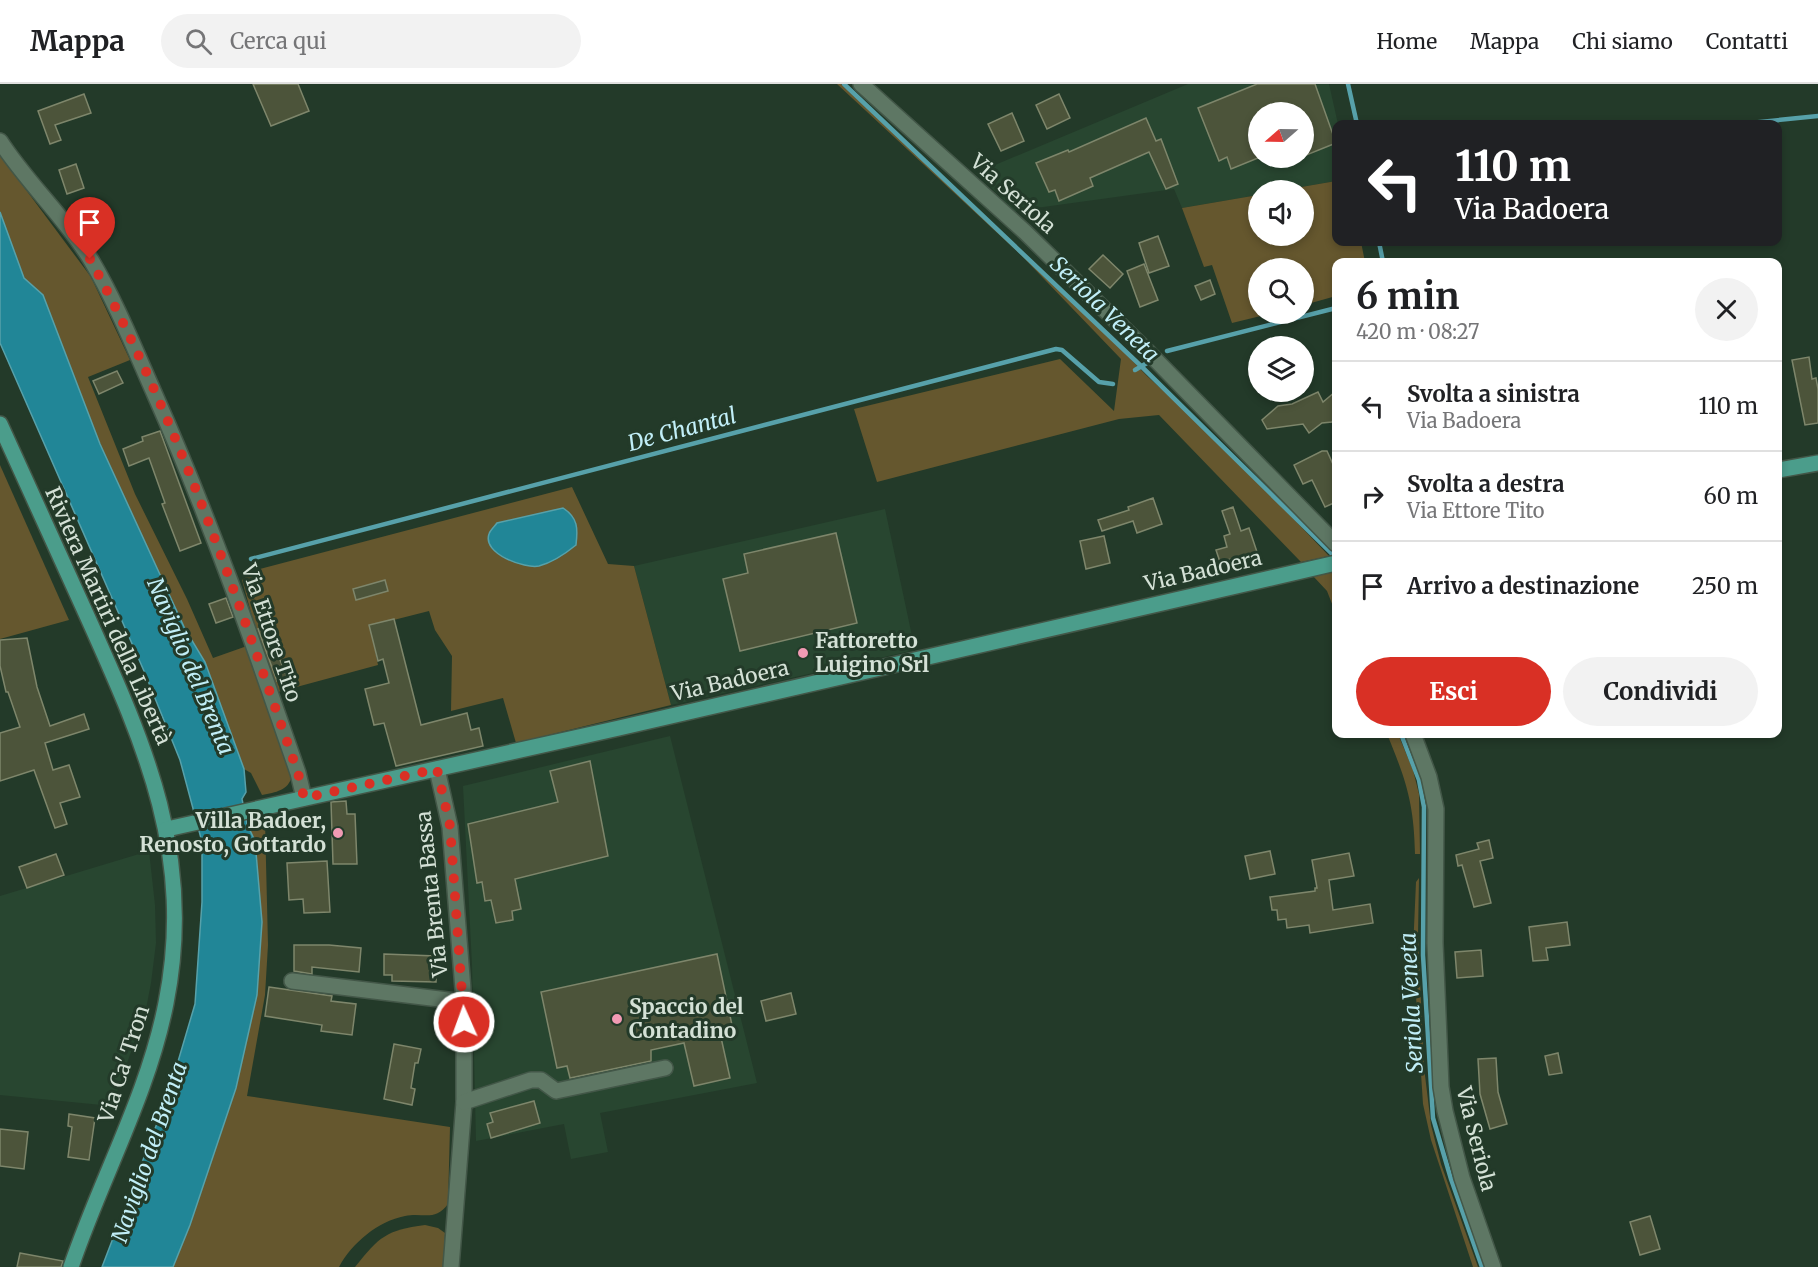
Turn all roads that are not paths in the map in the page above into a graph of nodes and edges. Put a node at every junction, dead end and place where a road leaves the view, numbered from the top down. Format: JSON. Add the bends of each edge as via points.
{"nodes":[{"id":1,"x":861,"y":84,"type":"edge"},
{"id":2,"x":0,"y":141,"type":"edge"},
{"id":3,"x":0,"y":424,"type":"edge"},
{"id":4,"x":1818,"y":463,"type":"edge"},
{"id":5,"x":1782,"y":469,"type":"edge"},
{"id":6,"x":1332,"y":540,"type":"edge"},
{"id":7,"x":1332,"y":563,"type":"edge"},
{"id":8,"x":1415,"y":738,"type":"edge"},
{"id":9,"x":437,"y":769,"type":"junction"},
{"id":10,"x":304,"y":798,"type":"junction"},
{"id":11,"x":167,"y":829,"type":"junction"},
{"id":12,"x":292,"y":981,"type":"dead end"},
{"id":13,"x":464,"y":1002,"type":"junction"},
{"id":14,"x":665,"y":1068,"type":"dead end"},
{"id":15,"x":465,"y":1102,"type":"junction"},
{"id":16,"x":70,"y":1267,"type":"edge"},
{"id":17,"x":451,"y":1267,"type":"edge"},
{"id":18,"x":1493,"y":1267,"type":"edge"}],
"edges":[{"from":1,"to":6,"type":"street","name":"Via Seriola","via":[[1025,232]]},
{"from":2,"to":10,"type":"street","name":"Via Ettore Tito","via":[[90,259],[117,311],[182,455],[224,562]]},
{"from":3,"to":11,"type":"main road","name":"Riviera Martiri della Libertà","via":[[133,719]]},
{"from":4,"to":5,"type":"main road"},
{"from":7,"to":9,"type":"main road","name":"Via Badoera"},
{"from":8,"to":18,"type":"street","name":"Via Seriola","via":[[1430,777],[1436,809],[1435,943],[1442,1095],[1462,1178]]},
{"from":9,"to":10,"type":"main road","name":"Via Badoera"},
{"from":9,"to":13,"type":"street","name":"Via Brenta Bassa","via":[[450,826]]},
{"from":10,"to":11,"type":"main road","name":"Via Badoera"},
{"from":11,"to":16,"type":"main road","name":"Via Ca' Tron","via":[[174,938],[166,1002],[139,1096]]},
{"from":12,"to":13,"type":"street"},
{"from":13,"to":15,"type":"street","name":"Via Brenta Bassa"},
{"from":14,"to":15,"type":"street","via":[[555,1091],[541,1080],[531,1080]]},
{"from":15,"to":17,"type":"street","name":"Via Brenta Bassa"}]}
